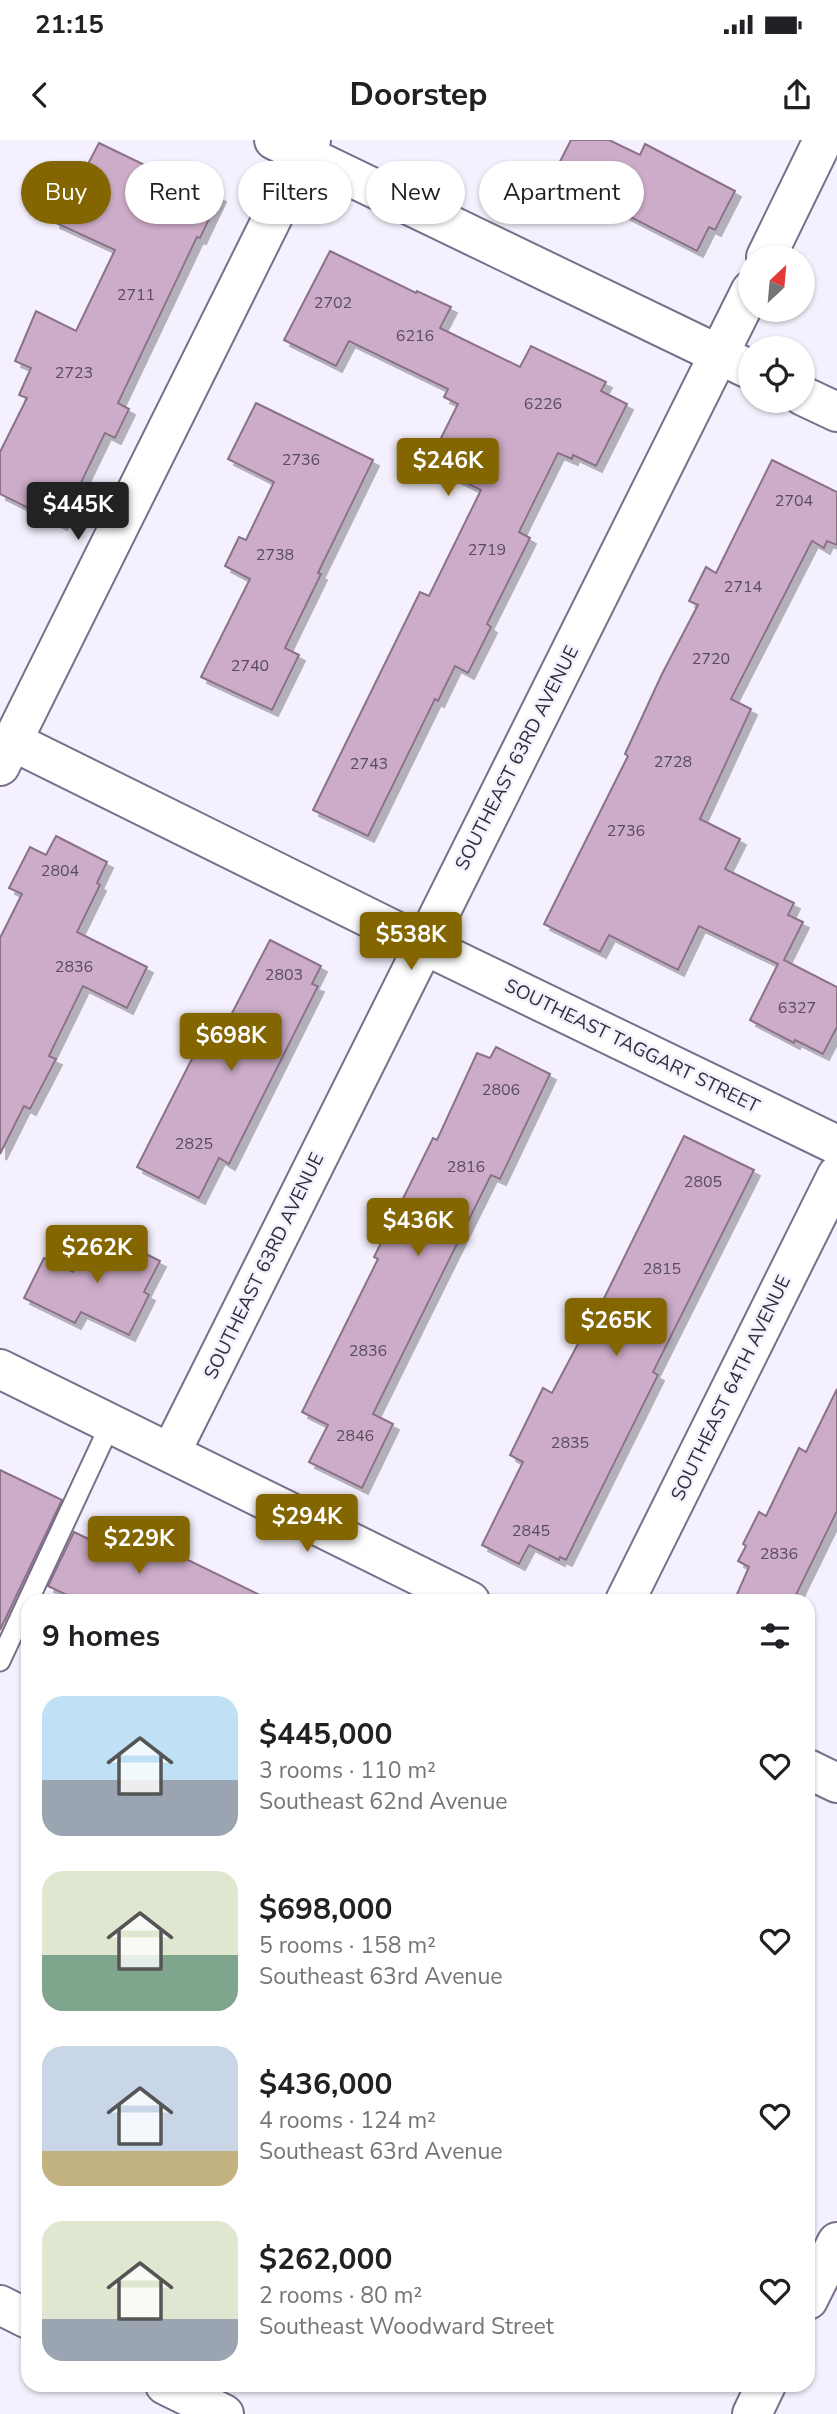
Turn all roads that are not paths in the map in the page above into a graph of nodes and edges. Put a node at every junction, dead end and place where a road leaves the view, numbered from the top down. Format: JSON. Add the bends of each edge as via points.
{"nodes":[{"id":1,"x":823,"y":140,"type":"edge"},
{"id":2,"x":296,"y":145,"type":"edge"},
{"id":3,"x":772,"y":245,"type":"edge"},
{"id":4,"x":744,"y":322,"type":"edge"},
{"id":5,"x":735,"y":362,"type":"edge"},
{"id":6,"x":815,"y":402,"type":"edge"},
{"id":7,"x":837,"y":412,"type":"edge"},
{"id":8,"x":6,"y":753,"type":"edge"},
{"id":9,"x":424,"y":945,"type":"junction"},
{"id":10,"x":837,"y":1145,"type":"edge"},
{"id":11,"x":837,"y":1175,"type":"edge"},
{"id":12,"x":0,"y":1369,"type":"edge"},
{"id":13,"x":111,"y":1423,"type":"junction"},
{"id":14,"x":171,"y":1452,"type":"junction"},
{"id":15,"x":422,"y":1591,"type":"edge"},
{"id":16,"x":31,"y":1594,"type":"edge"},
{"id":17,"x":628,"y":1594,"type":"edge"},
{"id":18,"x":21,"y":1616,"type":"edge"},
{"id":19,"x":0,"y":1661,"type":"edge"},
{"id":20,"x":815,"y":1772,"type":"edge"},
{"id":21,"x":837,"y":1783,"type":"edge"},
{"id":22,"x":837,"y":2242,"type":"edge"},
{"id":23,"x":815,"y":2286,"type":"edge"},
{"id":24,"x":0,"y":2305,"type":"edge"},
{"id":25,"x":21,"y":2316,"type":"edge"},
{"id":26,"x":179,"y":2392,"type":"edge"},
{"id":27,"x":763,"y":2392,"type":"edge"},
{"id":28,"x":223,"y":2414,"type":"edge"},
{"id":29,"x":752,"y":2414,"type":"edge"}],
"edges":[{"from":1,"to":3,"type":"street"},
{"from":2,"to":5,"type":"street"},
{"from":2,"to":8,"type":"street"},
{"from":4,"to":5,"type":"street","name":"SOUTHEAST 63RD AVENUE"},
{"from":5,"to":9,"type":"street","name":"SOUTHEAST 63RD AVENUE"},
{"from":6,"to":7,"type":"street"},
{"from":8,"to":9,"type":"street","name":"SOUTHEAST TAGGART STREET"},
{"from":9,"to":10,"type":"street","name":"SOUTHEAST TAGGART STREET"},
{"from":9,"to":14,"type":"street","name":"SOUTHEAST 63RD AVENUE"},
{"from":11,"to":17,"type":"street","name":"SOUTHEAST 64TH AVENUE"},
{"from":12,"to":13,"type":"street"},
{"from":13,"to":14,"type":"street"},
{"from":13,"to":16,"type":"lane"},
{"from":14,"to":15,"type":"street"},
{"from":18,"to":19,"type":"lane"},
{"from":20,"to":21,"type":"street"},
{"from":22,"to":23,"type":"street"},
{"from":24,"to":25,"type":"street"},
{"from":26,"to":28,"type":"street"},
{"from":27,"to":29,"type":"street"}]}
